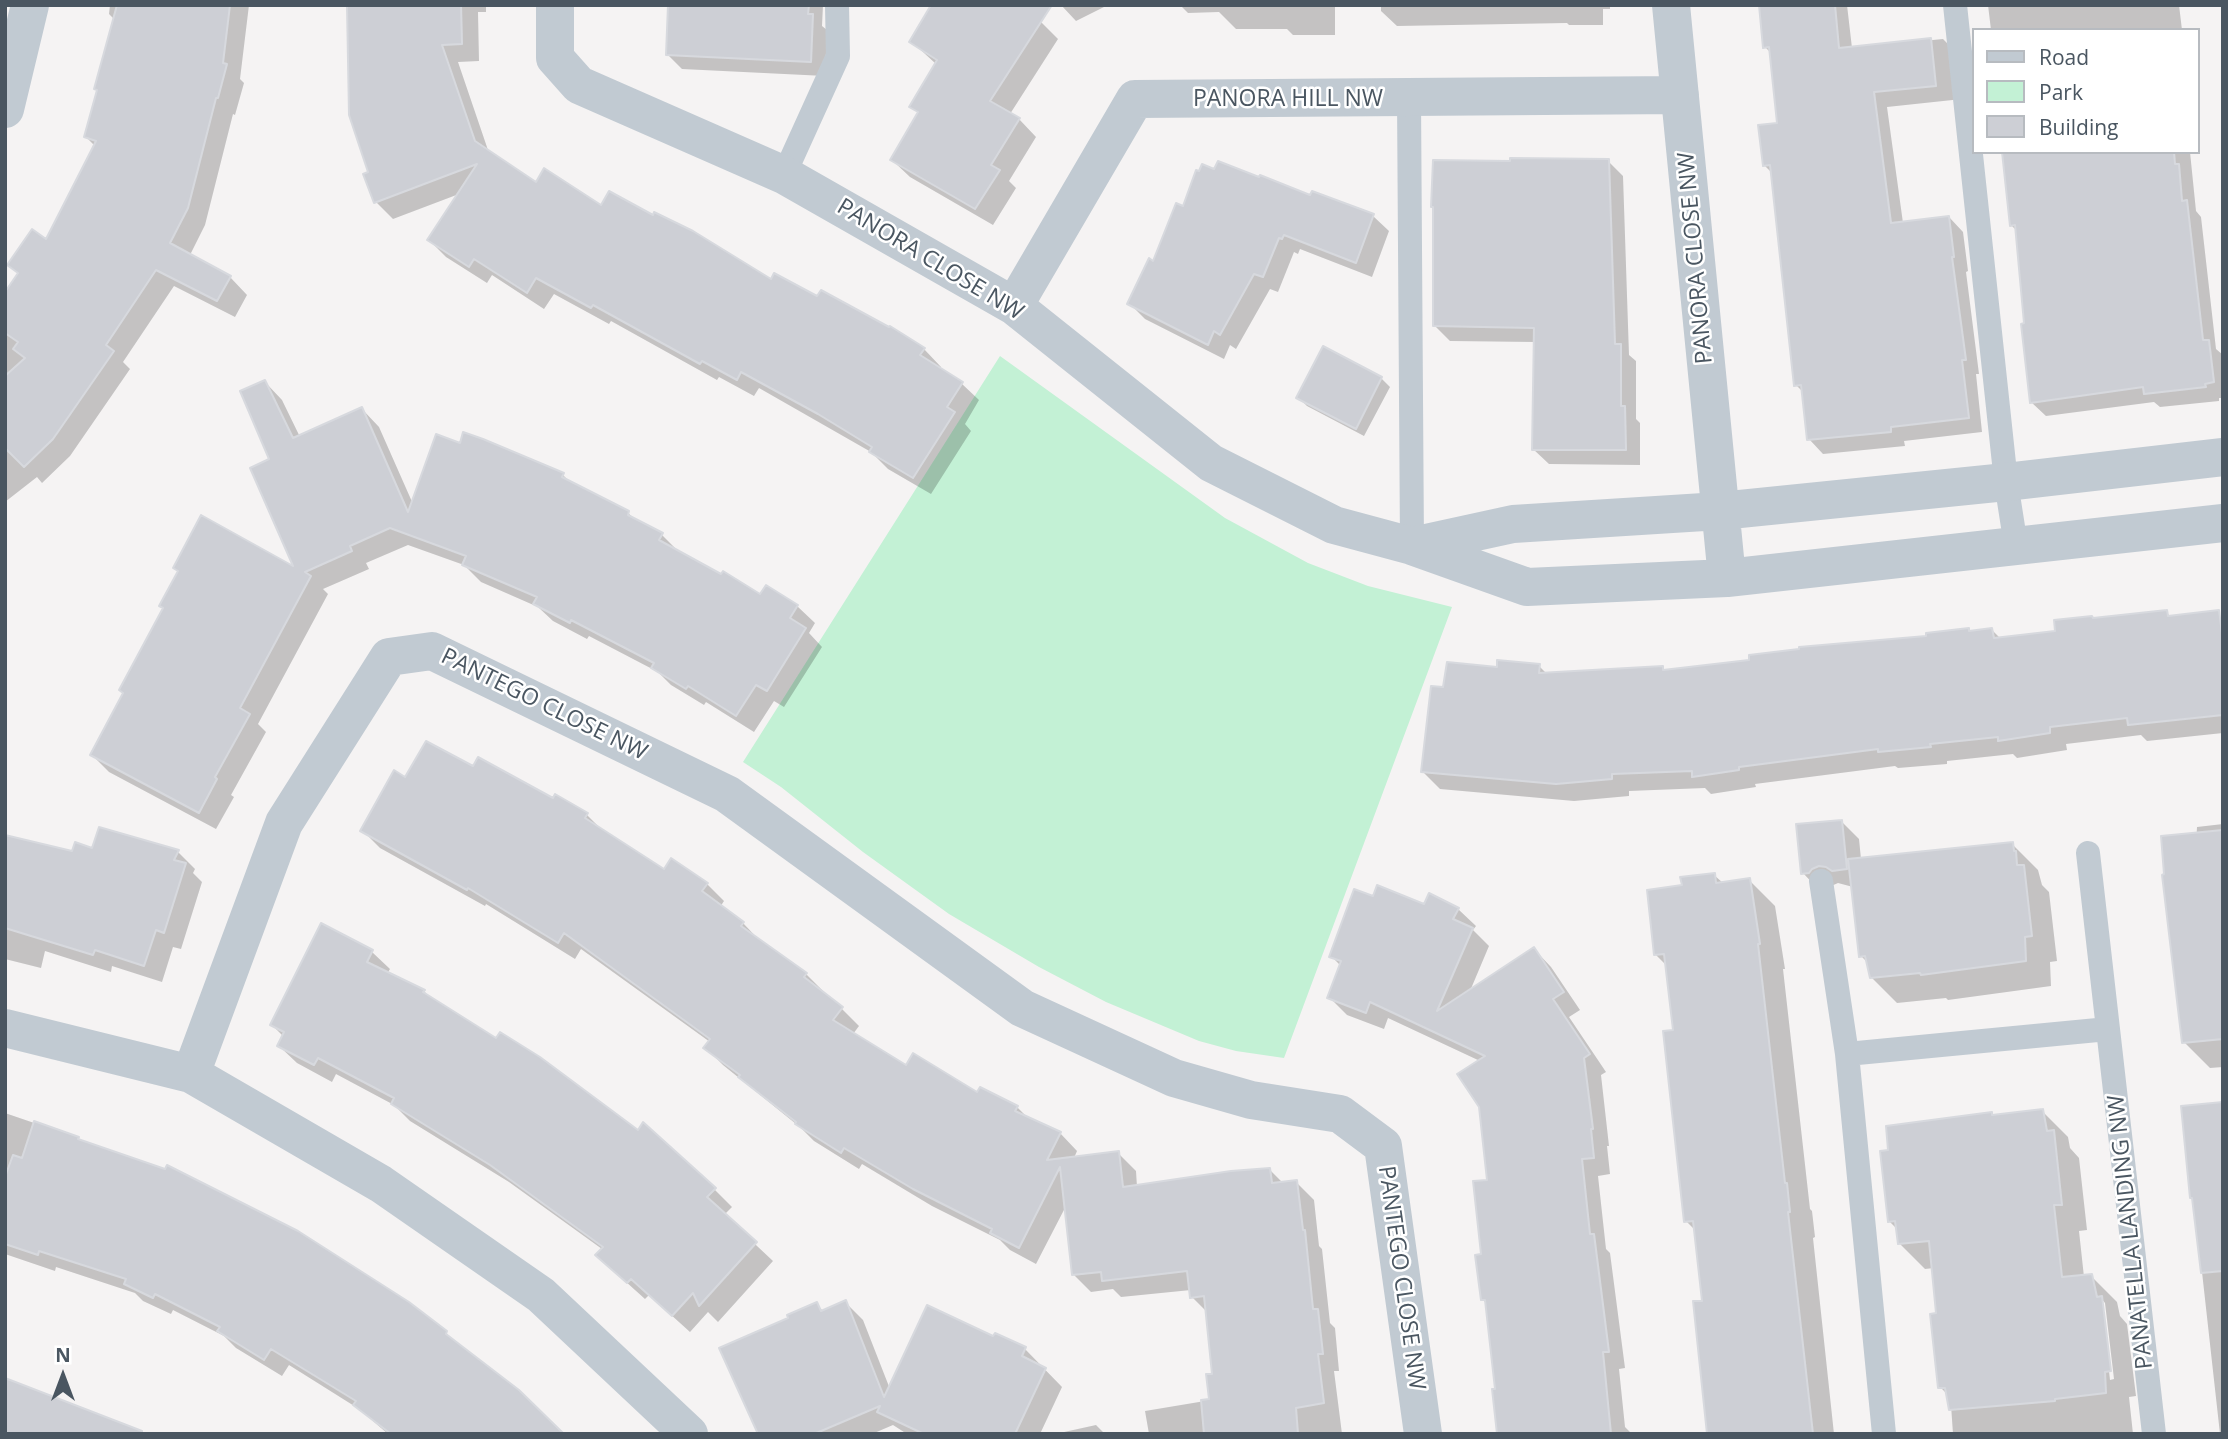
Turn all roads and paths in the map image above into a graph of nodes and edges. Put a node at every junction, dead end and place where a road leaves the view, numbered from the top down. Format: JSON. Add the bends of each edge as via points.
{"nodes":[{"id":1,"x":30,"y":5,"type":"edge"},
{"id":2,"x":555,"y":5,"type":"edge"},
{"id":3,"x":837,"y":5,"type":"edge"},
{"id":4,"x":1671,"y":5,"type":"edge"},
{"id":5,"x":1955,"y":5,"type":"edge"},
{"id":6,"x":1680,"y":95,"type":"junction"},
{"id":7,"x":1409,"y":99,"type":"junction"},
{"id":8,"x":5,"y":109,"type":"edge"},
{"id":9,"x":783,"y":175,"type":"junction"},
{"id":10,"x":1014,"y":306,"type":"junction"},
{"id":11,"x":2223,"y":457,"type":"edge"},
{"id":12,"x":2007,"y":482,"type":"junction"},
{"id":13,"x":1720,"y":511,"type":"junction"},
{"id":14,"x":2223,"y":523,"type":"edge"},
{"id":15,"x":1412,"y":546,"type":"junction"},
{"id":16,"x":2017,"y":546,"type":"junction"},
{"id":17,"x":1727,"y":579,"type":"junction"},
{"id":18,"x":2088,"y":853,"type":"dead end"},
{"id":19,"x":1821,"y":881,"type":"dead end"},
{"id":20,"x":5,"y":1028,"type":"edge"},
{"id":21,"x":2108,"y":1029,"type":"junction"},
{"id":22,"x":1847,"y":1054,"type":"junction"},
{"id":23,"x":191,"y":1074,"type":"junction"},
{"id":24,"x":689,"y":1434,"type":"edge"},
{"id":25,"x":1423,"y":1434,"type":"edge"},
{"id":26,"x":1884,"y":1434,"type":"edge"},
{"id":27,"x":2154,"y":1434,"type":"edge"}],
"edges":[{"from":1,"to":8,"type":"street"},
{"from":2,"to":9,"type":"street","name":"PANORA CLOSE NW","via":[[555,58],[579,85]]},
{"from":3,"to":9,"type":"lane","via":[[838,55]]},
{"from":4,"to":6,"type":"street","name":"PANORA CLOSE NW"},
{"from":5,"to":12,"type":"lane"},
{"from":6,"to":7,"type":"street","name":"PANORA HILL NW"},
{"from":6,"to":13,"type":"street","name":"PANORA CLOSE NW"},
{"from":7,"to":10,"type":"street","name":"PANORA HILL NW","via":[[1135,99]]},
{"from":7,"to":15,"type":"lane"},
{"from":9,"to":10,"type":"street","name":"PANORA CLOSE NW"},
{"from":10,"to":15,"type":"street","name":"PANORA CLOSE NW","via":[[1211,463],[1335,525]]},
{"from":11,"to":12,"type":"street","name":"PANORA CLOSE NW"},
{"from":12,"to":13,"type":"street","name":"PANORA CLOSE NW"},
{"from":12,"to":16,"type":"lane"},
{"from":13,"to":15,"type":"street","name":"PANORA CLOSE NW","via":[[1513,524]]},
{"from":13,"to":17,"type":"street","name":"PANORA CLOSE NW"},
{"from":14,"to":16,"type":"street","name":"PANORA CLOSE NW"},
{"from":15,"to":17,"type":"street","name":"PANORA CLOSE NW","via":[[1527,587]]},
{"from":16,"to":17,"type":"street","name":"PANORA CLOSE NW"},
{"from":18,"to":21,"type":"lane","name":"PANATELLA LANDING NW"},
{"from":19,"to":22,"type":"lane"},
{"from":20,"to":23,"type":"street"},
{"from":21,"to":22,"type":"lane"},
{"from":21,"to":27,"type":"lane","name":"PANATELLA LANDING NW"},
{"from":22,"to":26,"type":"lane"},
{"from":23,"to":24,"type":"street","via":[[381,1184],[541,1295]]},
{"from":23,"to":25,"type":"street","name":"PANTEGO CLOSE NW","via":[[284,823],[388,657],[432,650],[727,794],[1022,1008],[1174,1078],[1251,1100],[1340,1114],[1383,1146]]}]}
